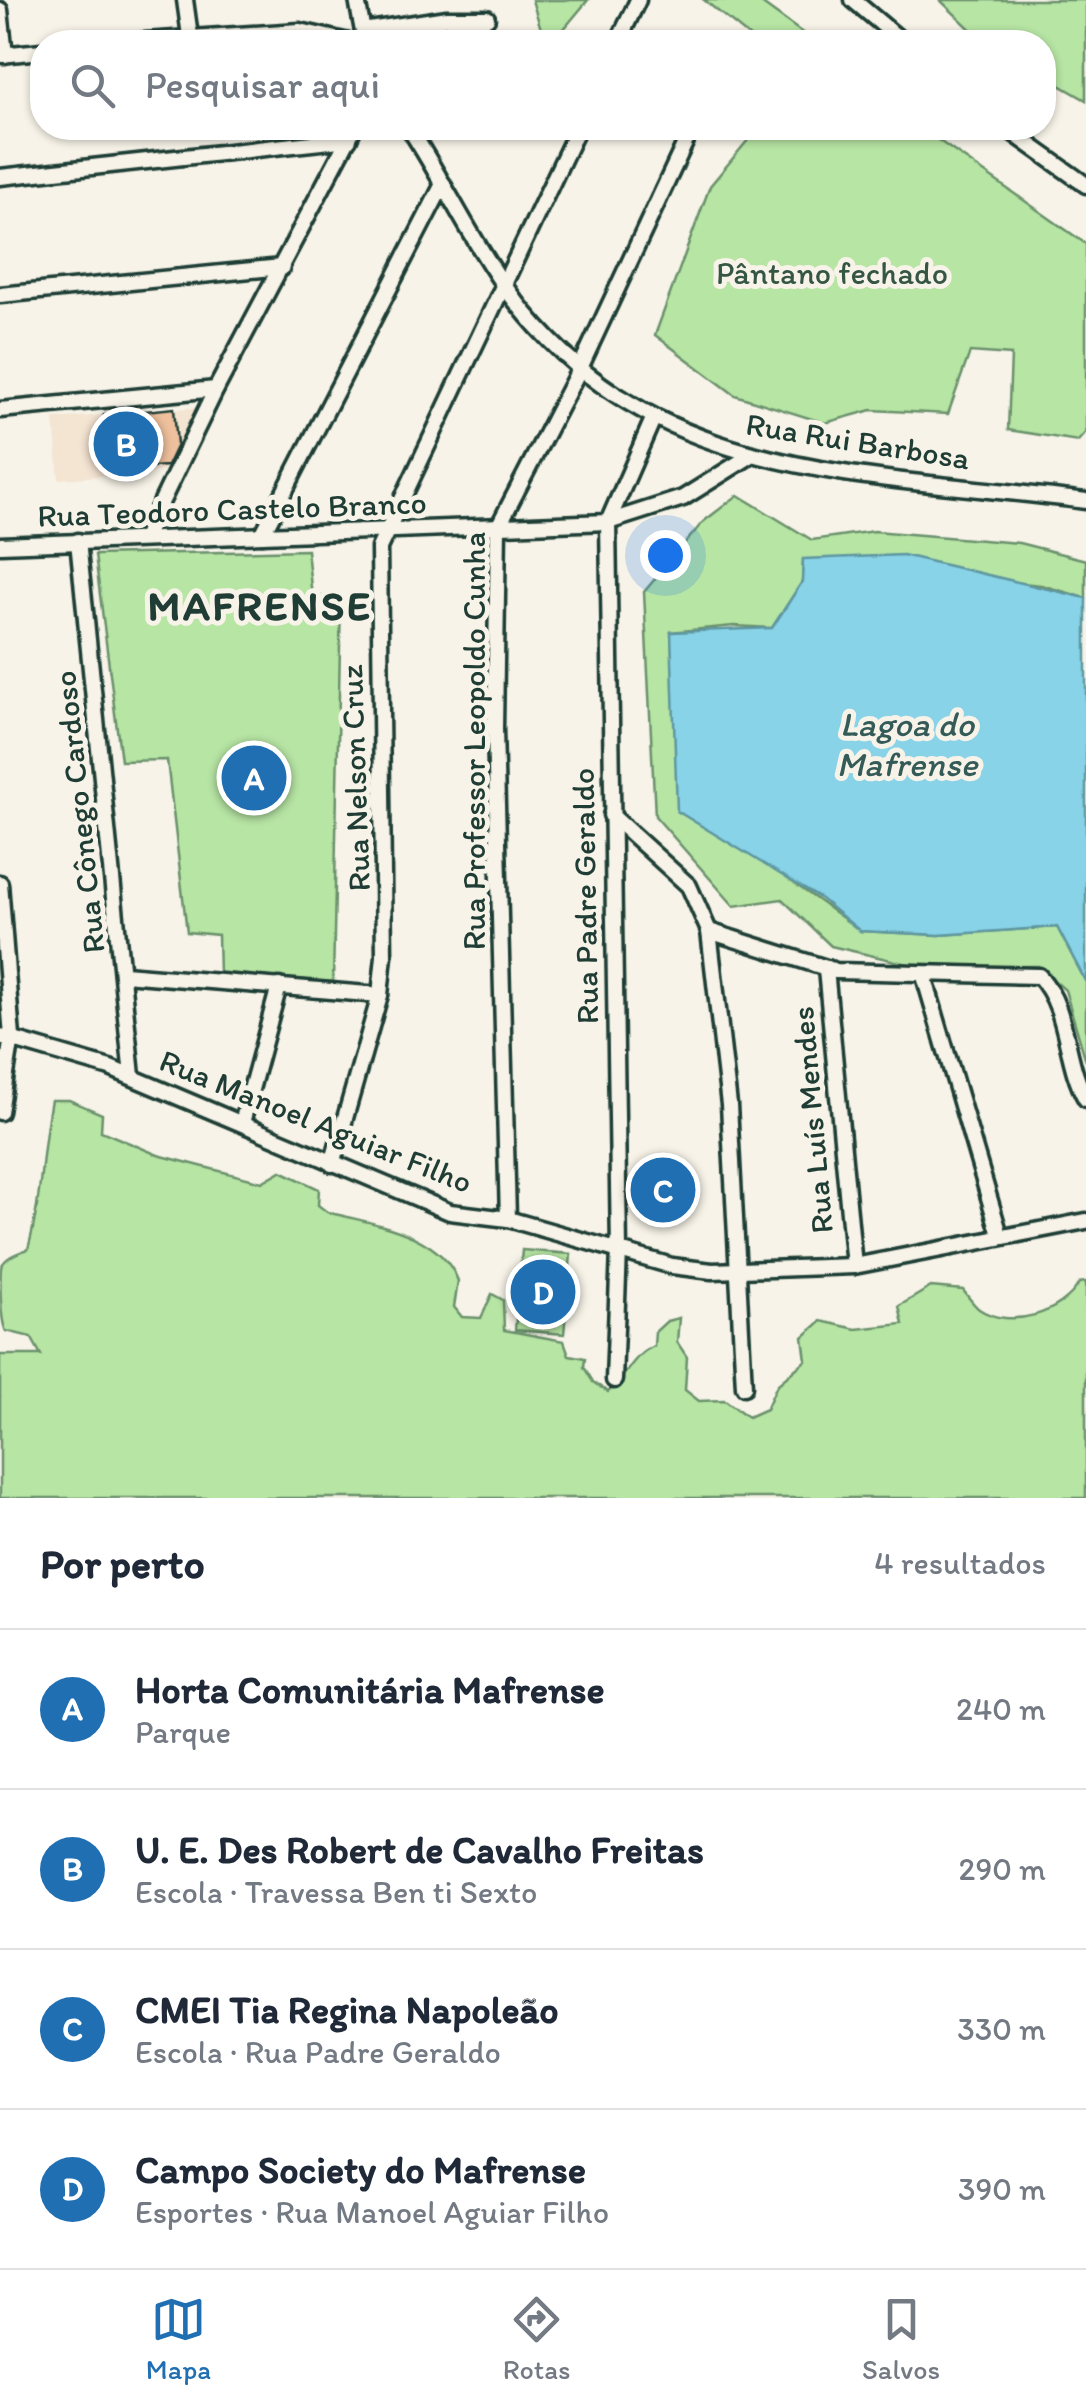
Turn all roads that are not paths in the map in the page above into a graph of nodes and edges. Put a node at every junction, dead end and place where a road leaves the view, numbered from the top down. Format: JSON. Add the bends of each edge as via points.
{"nodes":[{"id":1,"x":185,"y":0,"type":"edge"},
{"id":2,"x":357,"y":0,"type":"edge"},
{"id":3,"x":638,"y":0,"type":"edge"},
{"id":4,"x":853,"y":0,"type":"edge"},
{"id":5,"x":0,"y":10,"type":"edge"},
{"id":6,"x":486,"y":18,"type":"dead end"},
{"id":7,"x":189,"y":30,"type":"edge"},
{"id":8,"x":363,"y":30,"type":"edge"},
{"id":9,"x":392,"y":30,"type":"edge"},
{"id":10,"x":624,"y":30,"type":"edge"},
{"id":11,"x":889,"y":30,"type":"edge"},
{"id":12,"x":30,"y":52,"type":"edge"},
{"id":13,"x":2,"y":55,"type":"edge"},
{"id":14,"x":295,"y":140,"type":"edge"},
{"id":15,"x":348,"y":140,"type":"edge"},
{"id":16,"x":416,"y":140,"type":"edge"},
{"id":17,"x":572,"y":140,"type":"edge"},
{"id":18,"x":686,"y":140,"type":"edge"},
{"id":19,"x":1023,"y":140,"type":"edge"},
{"id":20,"x":0,"y":176,"type":"edge"},
{"id":21,"x":443,"y":184,"type":"junction"},
{"id":22,"x":1086,"y":186,"type":"edge"},
{"id":23,"x":282,"y":267,"type":"junction"},
{"id":24,"x":504,"y":286,"type":"junction"},
{"id":25,"x":0,"y":295,"type":"edge"},
{"id":26,"x":580,"y":368,"type":"junction"},
{"id":27,"x":216,"y":389,"type":"junction"},
{"id":28,"x":0,"y":410,"type":"edge"},
{"id":29,"x":653,"y":420,"type":"junction"},
{"id":30,"x":750,"y":456,"type":"junction"},
{"id":31,"x":1086,"y":500,"type":"edge"},
{"id":32,"x":608,"y":522,"type":"junction"},
{"id":33,"x":498,"y":527,"type":"junction"},
{"id":34,"x":384,"y":532,"type":"junction"},
{"id":35,"x":262,"y":535,"type":"junction"},
{"id":36,"x":144,"y":538,"type":"junction"},
{"id":37,"x":78,"y":541,"type":"junction"},
{"id":38,"x":0,"y":545,"type":"edge"},
{"id":39,"x":611,"y":815,"type":"junction"},
{"id":40,"x":0,"y":883,"type":"edge"},
{"id":41,"x":709,"y":932,"type":"junction"},
{"id":42,"x":826,"y":969,"type":"junction"},
{"id":43,"x":124,"y":974,"type":"junction"},
{"id":44,"x":924,"y":976,"type":"junction"},
{"id":45,"x":280,"y":986,"type":"junction"},
{"id":46,"x":380,"y":995,"type":"junction"},
{"id":47,"x":6,"y":1037,"type":"edge"},
{"id":48,"x":132,"y":1076,"type":"junction"},
{"id":49,"x":1086,"y":1099,"type":"edge"},
{"id":50,"x":0,"y":1112,"type":"edge"},
{"id":51,"x":242,"y":1123,"type":"junction"},
{"id":52,"x":332,"y":1164,"type":"junction"},
{"id":53,"x":508,"y":1219,"type":"junction"},
{"id":54,"x":1086,"y":1221,"type":"edge"},
{"id":55,"x":1000,"y":1235,"type":"junction"},
{"id":56,"x":619,"y":1250,"type":"junction"},
{"id":57,"x":854,"y":1266,"type":"junction"},
{"id":58,"x":740,"y":1270,"type":"junction"},
{"id":59,"x":614,"y":1380,"type":"dead end"},
{"id":60,"x":744,"y":1387,"type":"dead end"}],
"edges":[{"from":1,"to":7,"type":"street"},
{"from":2,"to":8,"type":"street"},
{"from":3,"to":10,"type":"street"},
{"from":4,"to":11,"type":"street"},
{"from":5,"to":13,"type":"street"},
{"from":6,"to":9,"type":"street"},
{"from":12,"to":13,"type":"street"},
{"from":14,"to":20,"type":"street"},
{"from":15,"to":23,"type":"street"},
{"from":16,"to":21,"type":"street","name":"Rua Rui Barbosa"},
{"from":17,"to":24,"type":"street","name":"Rua Nelson Cruz"},
{"from":18,"to":26,"type":"street","name":"Rua Professor Leopoldo Cunha"},
{"from":19,"to":22,"type":"street"},
{"from":21,"to":24,"type":"street","name":"Rua Rui Barbosa"},
{"from":21,"to":35,"type":"street"},
{"from":23,"to":25,"type":"street"},
{"from":23,"to":27,"type":"street"},
{"from":24,"to":26,"type":"street","name":"Rua Rui Barbosa"},
{"from":24,"to":34,"type":"street","name":"Rua Nelson Cruz"},
{"from":26,"to":29,"type":"street","name":"Rua Rui Barbosa"},
{"from":26,"to":33,"type":"street","name":"Rua Professor Leopoldo Cunha"},
{"from":27,"to":28,"type":"street"},
{"from":27,"to":36,"type":"street"},
{"from":29,"to":30,"type":"street","name":"Rua Rui Barbosa"},
{"from":29,"to":32,"type":"street","name":"Rua Padre Geraldo"},
{"from":30,"to":31,"type":"street","name":"Rua Rui Barbosa"},
{"from":30,"to":32,"type":"street","name":"Rua Teodoro Castelo Branco","via":[[683,498]]},
{"from":32,"to":33,"type":"street","name":"Rua Teodoro Castelo Branco"},
{"from":32,"to":39,"type":"street","name":"Rua Padre Geraldo"},
{"from":33,"to":34,"type":"street","name":"Rua Teodoro Castelo Branco"},
{"from":33,"to":53,"type":"street","name":"Rua Professor Leopoldo Cunha","via":[[495,729]]},
{"from":34,"to":35,"type":"street","name":"Rua Teodoro Castelo Branco"},
{"from":34,"to":46,"type":"street","name":"Rua Nelson Cruz","via":[[377,564],[386,910]]},
{"from":35,"to":36,"type":"street","name":"Rua Teodoro Castelo Branco"},
{"from":36,"to":37,"type":"street","name":"Rua Teodoro Castelo Branco"},
{"from":37,"to":38,"type":"street","name":"Rua Teodoro Castelo Branco"},
{"from":37,"to":43,"type":"street","name":"Rua Cônego Cardoso"},
{"from":39,"to":41,"type":"street","via":[[689,886]]},
{"from":39,"to":56,"type":"street","name":"Rua Padre Geraldo"},
{"from":40,"to":47,"type":"street"},
{"from":41,"to":42,"type":"street"},
{"from":41,"to":58,"type":"street"},
{"from":42,"to":44,"type":"street"},
{"from":42,"to":57,"type":"street","name":"Rua Luís Mendes"},
{"from":43,"to":45,"type":"street"},
{"from":43,"to":48,"type":"street","name":"Rua Cônego Cardoso"},
{"from":44,"to":49,"type":"street","via":[[1042,979]]},
{"from":44,"to":55,"type":"street"},
{"from":45,"to":46,"type":"street"},
{"from":45,"to":51,"type":"street"},
{"from":46,"to":52,"type":"street","name":"Rua Nelson Cruz"},
{"from":47,"to":48,"type":"street","name":"Rua Manoel Aguiar Filho"},
{"from":47,"to":50,"type":"street"},
{"from":48,"to":51,"type":"street","name":"Rua Manoel Aguiar Filho"},
{"from":51,"to":52,"type":"street","name":"Rua Manoel Aguiar Filho"},
{"from":52,"to":53,"type":"street","name":"Rua Manoel Aguiar Filho","via":[[450,1212]]},
{"from":53,"to":56,"type":"street","name":"Rua Manoel Aguiar Filho"},
{"from":54,"to":55,"type":"street","name":"Rua Manoel Aguiar Filho"},
{"from":55,"to":57,"type":"street","name":"Rua Manoel Aguiar Filho"},
{"from":56,"to":58,"type":"street","name":"Rua Manoel Aguiar Filho","via":[[694,1271]]},
{"from":56,"to":59,"type":"street","name":"Rua Padre Geraldo"},
{"from":57,"to":58,"type":"street","name":"Rua Manoel Aguiar Filho"},
{"from":58,"to":60,"type":"street"}]}
